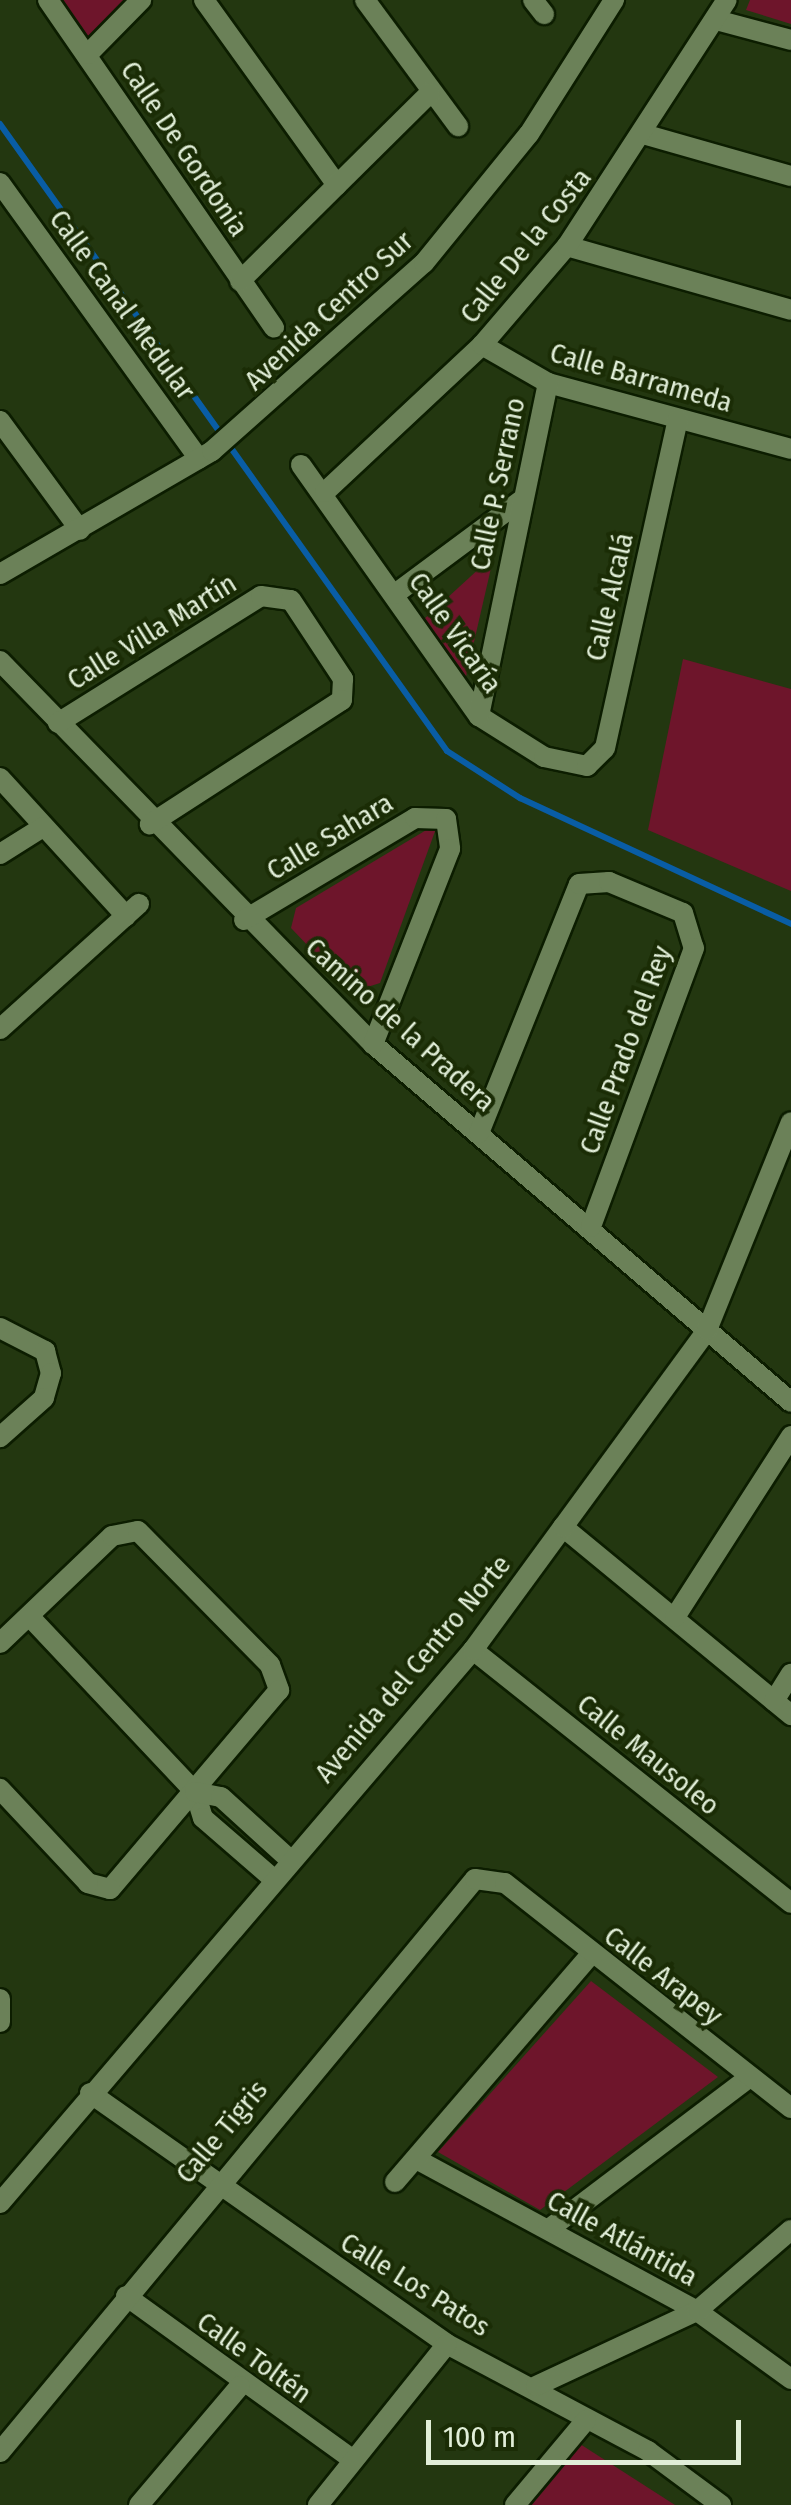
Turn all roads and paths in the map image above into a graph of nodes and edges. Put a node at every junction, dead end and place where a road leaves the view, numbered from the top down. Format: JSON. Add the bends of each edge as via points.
{"nodes":[{"id":1,"x":48,"y":0,"type":"edge"},
{"id":2,"x":142,"y":0,"type":"edge"},
{"id":3,"x":204,"y":0,"type":"edge"},
{"id":4,"x":366,"y":0,"type":"edge"},
{"id":5,"x":614,"y":0,"type":"edge"},
{"id":6,"x":727,"y":0,"type":"edge"},
{"id":7,"x":716,"y":20,"type":"junction"},
{"id":8,"x":791,"y":40,"type":"edge"},
{"id":9,"x":88,"y":54,"type":"junction"},
{"id":10,"x":430,"y":92,"type":"junction"},
{"id":11,"x":458,"y":126,"type":"dead end"},
{"id":12,"x":647,"y":135,"type":"junction"},
{"id":13,"x":791,"y":176,"type":"edge"},
{"id":14,"x":0,"y":183,"type":"edge"},
{"id":15,"x":337,"y":186,"type":"junction"},
{"id":16,"x":568,"y":246,"type":"junction"},
{"id":17,"x":240,"y":281,"type":"junction"},
{"id":18,"x":791,"y":310,"type":"edge"},
{"id":19,"x":274,"y":328,"type":"dead end"},
{"id":20,"x":482,"y":345,"type":"junction"},
{"id":21,"x":548,"y":383,"type":"junction"},
{"id":22,"x":678,"y":419,"type":"junction"},
{"id":23,"x":0,"y":421,"type":"edge"},
{"id":24,"x":791,"y":449,"type":"edge"},
{"id":25,"x":205,"y":455,"type":"junction"},
{"id":26,"x":300,"y":464,"type":"dead end"},
{"id":27,"x":325,"y":492,"type":"junction"},
{"id":28,"x":520,"y":501,"type":"junction"},
{"id":29,"x":80,"y":530,"type":"junction"},
{"id":30,"x":0,"y":574,"type":"edge"},
{"id":31,"x":395,"y":594,"type":"junction"},
{"id":32,"x":0,"y":661,"type":"edge"},
{"id":33,"x":479,"y":716,"type":"junction"},
{"id":34,"x":58,"y":723,"type":"junction"},
{"id":35,"x":573,"y":766,"type":"joint"},
{"id":36,"x":0,"y":778,"type":"edge"},
{"id":37,"x":150,"y":824,"type":"junction"},
{"id":38,"x":44,"y":827,"type":"junction"},
{"id":39,"x":0,"y":854,"type":"edge"},
{"id":40,"x":244,"y":920,"type":"junction"},
{"id":41,"x":0,"y":1029,"type":"edge"},
{"id":42,"x":373,"y":1044,"type":"junction"},
{"id":43,"x":791,"y":1122,"type":"edge"},
{"id":44,"x":479,"y":1133,"type":"junction"},
{"id":45,"x":591,"y":1227,"type":"junction"},
{"id":46,"x":0,"y":1328,"type":"edge"},
{"id":47,"x":707,"y":1330,"type":"junction"},
{"id":48,"x":791,"y":1402,"type":"edge"},
{"id":49,"x":791,"y":1436,"type":"edge"},
{"id":50,"x":0,"y":1437,"type":"edge"},
{"id":51,"x":563,"y":1527,"type":"junction"},
{"id":52,"x":30,"y":1616,"type":"junction"},
{"id":53,"x":675,"y":1617,"type":"junction"},
{"id":54,"x":0,"y":1644,"type":"edge"},
{"id":55,"x":472,"y":1650,"type":"junction"},
{"id":56,"x":791,"y":1674,"type":"edge"},
{"id":57,"x":774,"y":1700,"type":"junction"},
{"id":58,"x":791,"y":1715,"type":"edge"},
{"id":59,"x":0,"y":1789,"type":"edge"},
{"id":60,"x":196,"y":1792,"type":"junction"},
{"id":61,"x":288,"y":1858,"type":"junction"},
{"id":62,"x":271,"y":1878,"type":"junction"},
{"id":63,"x":505,"y":1883,"type":"joint"},
{"id":64,"x":791,"y":1903,"type":"edge"},
{"id":65,"x":591,"y":1954,"type":"junction"},
{"id":66,"x":0,"y":1999,"type":"edge"},
{"id":67,"x":0,"y":2022,"type":"edge"},
{"id":68,"x":749,"y":2078,"type":"junction"},
{"id":69,"x":90,"y":2093,"type":"junction"},
{"id":70,"x":791,"y":2108,"type":"edge"},
{"id":71,"x":418,"y":2160,"type":"junction"},
{"id":72,"x":395,"y":2182,"type":"dead end"},
{"id":73,"x":213,"y":2186,"type":"junction"},
{"id":74,"x":0,"y":2203,"type":"edge"},
{"id":75,"x":549,"y":2230,"type":"junction"},
{"id":76,"x":791,"y":2230,"type":"edge"},
{"id":77,"x":126,"y":2296,"type":"junction"},
{"id":78,"x":696,"y":2311,"type":"junction"},
{"id":79,"x":447,"y":2344,"type":"junction"},
{"id":80,"x":791,"y":2380,"type":"edge"},
{"id":81,"x":240,"y":2386,"type":"junction"},
{"id":82,"x":536,"y":2386,"type":"junction"},
{"id":83,"x":586,"y":2420,"type":"junction"},
{"id":84,"x":0,"y":2452,"type":"edge"},
{"id":85,"x":353,"y":2460,"type":"junction"},
{"id":86,"x":139,"y":2505,"type":"edge"},
{"id":87,"x":318,"y":2505,"type":"edge"},
{"id":88,"x":515,"y":2505,"type":"edge"},
{"id":89,"x":722,"y":2505,"type":"edge"}],
"edges":[{"from":1,"to":9,"type":"street","name":"Calle De Gordonia"},
{"from":2,"to":9,"type":"street"},
{"from":3,"to":15,"type":"street"},
{"from":4,"to":10,"type":"street"},
{"from":5,"to":25,"type":"street","name":"Avenida Centro Sur","via":[[529,134],[424,263],[252,421]]},
{"from":6,"to":7,"type":"street","name":"Calle De la Costa"},
{"from":7,"to":8,"type":"street"},
{"from":7,"to":12,"type":"street","name":"Calle De la Costa"},
{"from":9,"to":17,"type":"street","name":"Calle De Gordonia"},
{"from":10,"to":11,"type":"street"},
{"from":10,"to":15,"type":"street"},
{"from":12,"to":13,"type":"street"},
{"from":12,"to":16,"type":"street","name":"Calle De la Costa"},
{"from":14,"to":25,"type":"street","name":"Calle Canal Medular"},
{"from":15,"to":17,"type":"street"},
{"from":16,"to":18,"type":"street"},
{"from":16,"to":20,"type":"street","name":"Calle De la Costa"},
{"from":17,"to":19,"type":"street","name":"Calle De Gordonia"},
{"from":20,"to":21,"type":"street","name":"Calle Barrameda"},
{"from":20,"to":27,"type":"street","name":"Calle De la Costa"},
{"from":21,"to":22,"type":"street","name":"Calle Barrameda"},
{"from":21,"to":28,"type":"street","name":"Calle P. Serrano"},
{"from":22,"to":24,"type":"street","name":"Calle Barrameda"},
{"from":22,"to":35,"type":"street","name":"Calle Alcalá","via":[[605,748]]},
{"from":23,"to":29,"type":"street"},
{"from":25,"to":29,"type":"street","name":"Avenida Centro Sur"},
{"from":26,"to":27,"type":"street","name":"Calle Vicaría"},
{"from":27,"to":31,"type":"street","name":"Calle Vicaría"},
{"from":28,"to":31,"type":"street"},
{"from":28,"to":33,"type":"street","name":"Calle P. Serrano"},
{"from":29,"to":30,"type":"street","name":"Avenida Centro Sur"},
{"from":31,"to":33,"type":"street","name":"Calle Vicaría"},
{"from":32,"to":34,"type":"street","name":"Camino de la Pradera"},
{"from":33,"to":35,"type":"street","name":"Calle Vicaría"},
{"from":34,"to":37,"type":"street","name":"Camino de la Pradera"},
{"from":34,"to":37,"type":"street","name":"Calle Villa Martín","via":[[261,596],[291,600],[343,679],[342,700]]},
{"from":36,"to":38,"type":"street"},
{"from":37,"to":40,"type":"street","name":"Camino de la Pradera"},
{"from":38,"to":39,"type":"street"},
{"from":38,"to":41,"type":"street","via":[[133,910]]},
{"from":40,"to":42,"type":"street","name":"Camino de la Pradera"},
{"from":40,"to":42,"type":"street","name":"Calle Sahara","via":[[414,818],[446,819],[450,849]]},
{"from":42,"to":44,"type":"street","name":"Camino de la Pradera"},
{"from":43,"to":47,"type":"street","name":"Avenida del Centro Norte"},
{"from":44,"to":45,"type":"street","name":"Camino de la Pradera"},
{"from":44,"to":45,"type":"street","name":"Calle Prado del Rey","via":[[578,884],[609,882],[683,914],[694,948]]},
{"from":45,"to":47,"type":"street","name":"Camino de la Pradera"},
{"from":46,"to":50,"type":"street","via":[[44,1351],[51,1373],[44,1398]]},
{"from":47,"to":48,"type":"street","name":"Camino de la Pradera"},
{"from":47,"to":51,"type":"street","name":"Avenida del Centro Norte"},
{"from":49,"to":53,"type":"street"},
{"from":51,"to":53,"type":"street"},
{"from":51,"to":55,"type":"street","name":"Avenida del Centro Norte"},
{"from":52,"to":54,"type":"street"},
{"from":52,"to":60,"type":"street"},
{"from":52,"to":60,"type":"street","via":[[112,1536],[138,1530],[270,1665],[274,1701]]},
{"from":53,"to":57,"type":"street"},
{"from":55,"to":61,"type":"street","name":"Avenida del Centro Norte"},
{"from":55,"to":64,"type":"street","name":"Calle Mausoleo"},
{"from":56,"to":57,"type":"street"},
{"from":57,"to":58,"type":"street"},
{"from":59,"to":60,"type":"street","via":[[88,1882],[110,1890]]},
{"from":60,"to":61,"type":"street","via":[[221,1797]]},
{"from":60,"to":62,"type":"street","via":[[203,1818]]},
{"from":61,"to":62,"type":"street","name":"Avenida del Centro Norte"},
{"from":62,"to":69,"type":"street","name":"Avenida del Centro Norte"},
{"from":63,"to":65,"type":"street","name":"Calle Arapey"},
{"from":63,"to":73,"type":"street","name":"Calle Tigris","via":[[475,1879],[462,1888]]},
{"from":65,"to":68,"type":"street","name":"Calle Arapey"},
{"from":65,"to":71,"type":"street"},
{"from":66,"to":67,"type":"street"},
{"from":68,"to":70,"type":"street","name":"Calle Arapey"},
{"from":68,"to":75,"type":"street"},
{"from":69,"to":73,"type":"street","name":"Calle Los Patos"},
{"from":69,"to":74,"type":"street","name":"Avenida del Centro Norte"},
{"from":71,"to":72,"type":"street"},
{"from":71,"to":75,"type":"street","name":"Calle Atlántida"},
{"from":73,"to":77,"type":"street","name":"Calle Tigris"},
{"from":73,"to":79,"type":"street","name":"Calle Los Patos"},
{"from":75,"to":78,"type":"street","name":"Calle Atlántida"},
{"from":76,"to":78,"type":"street"},
{"from":77,"to":81,"type":"street","name":"Calle Toltén"},
{"from":77,"to":84,"type":"street","name":"Calle Tigris"},
{"from":78,"to":80,"type":"street","name":"Calle Atlántida"},
{"from":78,"to":82,"type":"street"},
{"from":79,"to":82,"type":"street","name":"Calle Los Patos"},
{"from":79,"to":85,"type":"street"},
{"from":81,"to":85,"type":"street","name":"Calle Toltén"},
{"from":81,"to":86,"type":"street"},
{"from":82,"to":83,"type":"street","name":"Calle Los Patos"},
{"from":83,"to":88,"type":"street"},
{"from":83,"to":89,"type":"street","name":"Calle Los Patos"},
{"from":85,"to":87,"type":"street"}]}
